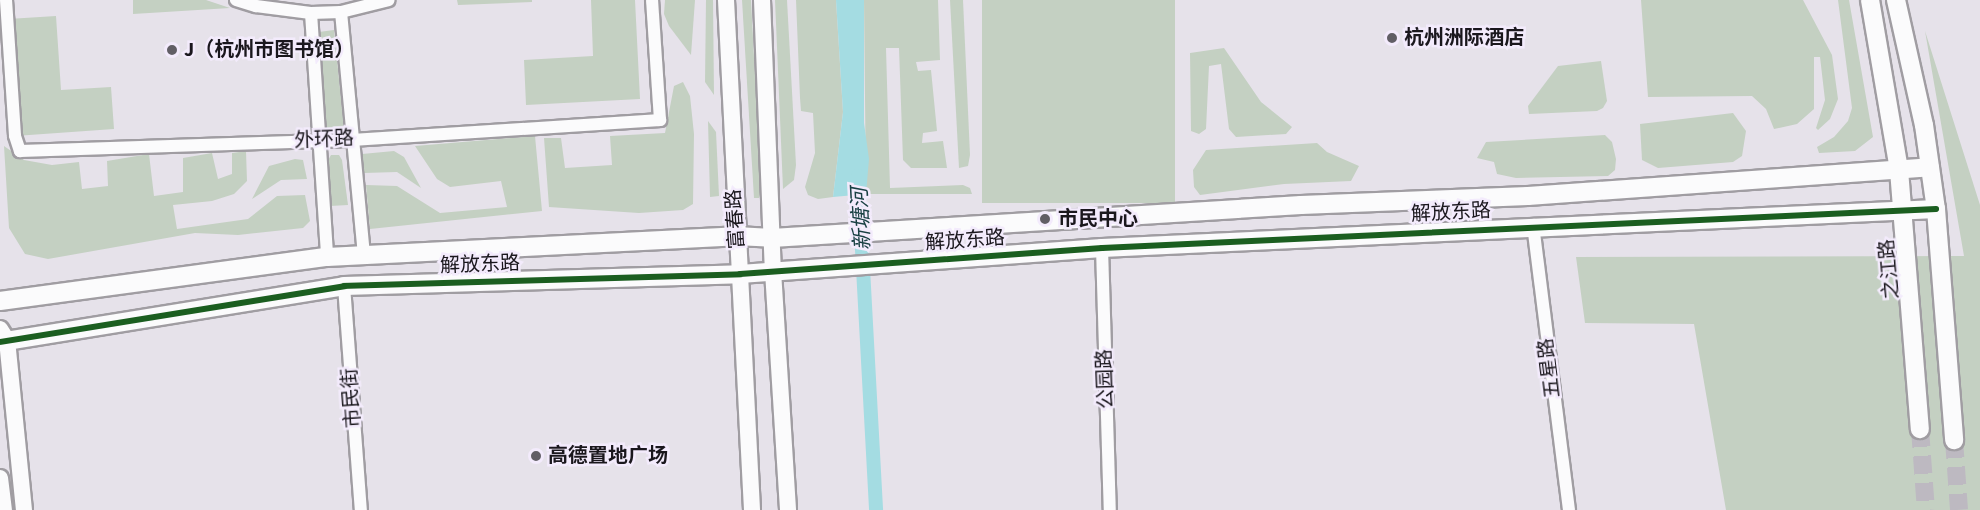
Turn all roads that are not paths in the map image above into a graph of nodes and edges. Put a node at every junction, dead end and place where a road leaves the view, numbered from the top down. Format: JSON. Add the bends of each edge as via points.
{"nodes":[{"id":1,"x":6,"y":0,"type":"edge"},
{"id":2,"x":236,"y":0,"type":"edge"},
{"id":3,"x":389,"y":0,"type":"edge"},
{"id":4,"x":652,"y":0,"type":"edge"},
{"id":5,"x":726,"y":0,"type":"edge"},
{"id":6,"x":762,"y":0,"type":"edge"},
{"id":7,"x":1870,"y":0,"type":"edge"},
{"id":8,"x":1896,"y":0,"type":"edge"},
{"id":9,"x":341,"y":12,"type":"junction"},
{"id":10,"x":311,"y":13,"type":"junction"},
{"id":11,"x":318,"y":140,"type":"junction"},
{"id":12,"x":352,"y":140,"type":"junction"},
{"id":13,"x":1930,"y":167,"type":"junction"},
{"id":14,"x":1899,"y":170,"type":"junction"},
{"id":15,"x":1902,"y":209,"type":"junction"},
{"id":16,"x":1936,"y":209,"type":"junction"},
{"id":17,"x":1533,"y":225,"type":"junction"},
{"id":18,"x":736,"y":236,"type":"junction"},
{"id":19,"x":772,"y":238,"type":"junction"},
{"id":20,"x":1102,"y":248,"type":"junction"},
{"id":21,"x":364,"y":256,"type":"junction"},
{"id":22,"x":327,"y":257,"type":"junction"},
{"id":23,"x":773,"y":271,"type":"junction"},
{"id":24,"x":740,"y":274,"type":"junction"},
{"id":25,"x":344,"y":285,"type":"junction"},
{"id":26,"x":0,"y":301,"type":"edge"},
{"id":27,"x":2,"y":337,"type":"edge"},
{"id":28,"x":1920,"y":429,"type":"tunnel mouth"},
{"id":29,"x":1954,"y":440,"type":"tunnel mouth"},
{"id":30,"x":0,"y":478,"type":"edge"},
{"id":31,"x":4,"y":510,"type":"edge"},
{"id":32,"x":24,"y":510,"type":"edge"},
{"id":33,"x":361,"y":510,"type":"edge"},
{"id":34,"x":752,"y":510,"type":"edge"},
{"id":35,"x":788,"y":510,"type":"edge"},
{"id":36,"x":1110,"y":510,"type":"edge"},
{"id":37,"x":1569,"y":510,"type":"edge"}],
"edges":[{"from":1,"to":11,"type":"street","name":"外环路","via":[[15,136],[20,151]]},
{"from":2,"to":10,"type":"street"},
{"from":3,"to":9,"type":"street"},
{"from":4,"to":12,"type":"street","name":"外环路","via":[[660,120]]},
{"from":5,"to":18,"type":"main road","name":"富春路"},
{"from":6,"to":19,"type":"main road","name":"富春路"},
{"from":7,"to":14,"type":"main road","name":"之江路"},
{"from":8,"to":13,"type":"main road"},
{"from":9,"to":10,"type":"street"},
{"from":9,"to":12,"type":"street"},
{"from":10,"to":11,"type":"street"},
{"from":11,"to":12,"type":"street","name":"外环路"},
{"from":11,"to":22,"type":"street"},
{"from":12,"to":21,"type":"street"},
{"from":13,"to":14,"type":"main road","name":"解放东路"},
{"from":13,"to":16,"type":"main road"},
{"from":14,"to":15,"type":"main road","name":"之江路"},
{"from":14,"to":19,"type":"main road","name":"解放东路","via":[[1528,196]]},
{"from":15,"to":16,"type":"main road","name":"解放东路"},
{"from":15,"to":17,"type":"main road","name":"解放东路"},
{"from":15,"to":28,"type":"main road","name":"之江路"},
{"from":16,"to":29,"type":"main road"},
{"from":17,"to":20,"type":"main road","name":"解放东路"},
{"from":17,"to":37,"type":"street","name":"五星路"},
{"from":18,"to":19,"type":"main road","name":"解放东路"},
{"from":18,"to":21,"type":"main road","name":"解放东路"},
{"from":18,"to":24,"type":"main road","name":"富春路"},
{"from":19,"to":23,"type":"main road","name":"富春路"},
{"from":20,"to":23,"type":"main road","name":"解放东路"},
{"from":20,"to":36,"type":"street","name":"公园路"},
{"from":21,"to":22,"type":"main road","name":"解放东路"},
{"from":22,"to":26,"type":"main road","name":"解放东路"},
{"from":23,"to":24,"type":"main road","name":"解放东路"},
{"from":23,"to":35,"type":"main road","name":"富春路"},
{"from":24,"to":25,"type":"main road","name":"解放东路"},
{"from":24,"to":34,"type":"main road","name":"富春路"},
{"from":25,"to":27,"type":"main road","name":"解放东路"},
{"from":25,"to":33,"type":"street","name":"市民街"},
{"from":27,"to":32,"type":"main road"},
{"from":30,"to":31,"type":"main road"}]}
